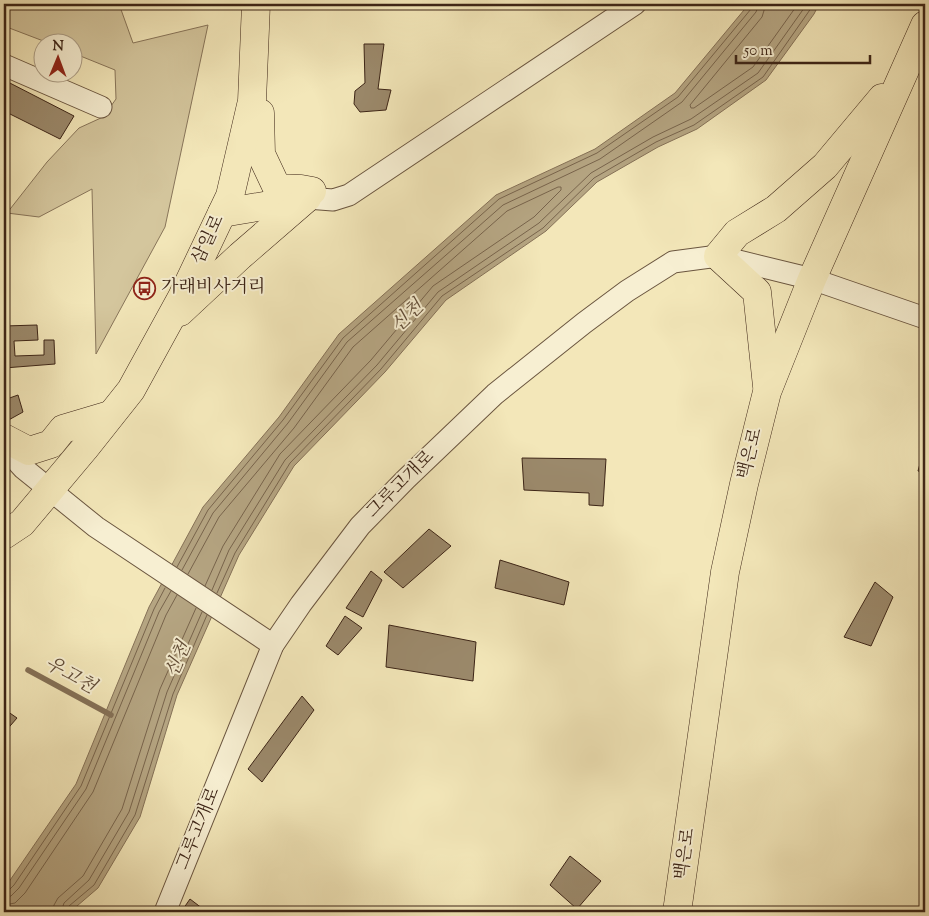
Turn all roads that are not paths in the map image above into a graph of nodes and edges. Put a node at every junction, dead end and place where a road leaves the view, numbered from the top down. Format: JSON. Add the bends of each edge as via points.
{"nodes":[{"id":1,"x":256,"y":4,"type":"edge"},
{"id":2,"x":635,"y":4,"type":"edge"},
{"id":3,"x":925,"y":25,"type":"edge"},
{"id":4,"x":254,"y":53,"type":"junction"},
{"id":5,"x":4,"y":65,"type":"edge"},
{"id":6,"x":902,"y":74,"type":"junction"},
{"id":7,"x":101,"y":107,"type":"dead end"},
{"id":8,"x":309,"y":195,"type":"junction"},
{"id":9,"x":222,"y":213,"type":"junction"},
{"id":10,"x":718,"y":256,"type":"junction"},
{"id":11,"x":812,"y":279,"type":"junction"},
{"id":12,"x":925,"y":318,"type":"edge"},
{"id":13,"x":168,"y":323,"type":"junction"},
{"id":14,"x":767,"y":392,"type":"junction"},
{"id":15,"x":110,"y":415,"type":"junction"},
{"id":16,"x":4,"y":438,"type":"edge"},
{"id":17,"x":4,"y":447,"type":"edge"},
{"id":18,"x":51,"y":489,"type":"junction"},
{"id":19,"x":4,"y":535,"type":"edge"},
{"id":20,"x":266,"y":639,"type":"junction"},
{"id":21,"x":165,"y":912,"type":"edge"},
{"id":22,"x":677,"y":912,"type":"edge"}],
"edges":[{"from":1,"to":4,"type":"main road","name":"삼일로"},
{"from":2,"to":8,"type":"street","via":[[349,195],[333,200]]},
{"from":3,"to":6,"type":"main road","name":"백은로"},
{"from":4,"to":8,"type":"main road","via":[[261,154],[277,188],[301,188]]},
{"from":4,"to":9,"type":"main road","name":"삼일로","via":[[252,102],[230,196]]},
{"from":5,"to":7,"type":"street"},
{"from":6,"to":10,"type":"main road","via":[[825,166],[776,209],[737,233]]},
{"from":6,"to":11,"type":"main road","name":"백은로"},
{"from":8,"to":9,"type":"main road"},
{"from":8,"to":13,"type":"main road"},
{"from":9,"to":13,"type":"main road","name":"삼일로"},
{"from":10,"to":11,"type":"street","name":"그루고개로"},
{"from":10,"to":14,"type":"main road","via":[[757,292]]},
{"from":10,"to":20,"type":"street","name":"그루고개로","via":[[673,262],[627,291],[495,394],[360,526]]},
{"from":11,"to":12,"type":"street","name":"그루고개로"},
{"from":11,"to":14,"type":"main road","name":"백은로"},
{"from":13,"to":15,"type":"main road","name":"삼일로","via":[[131,390]]},
{"from":14,"to":22,"type":"main road","name":"백은로","via":[[726,572]]},
{"from":15,"to":16,"type":"main road","via":[[63,429],[51,444],[29,450]]},
{"from":15,"to":18,"type":"main road","name":"삼일로"},
{"from":17,"to":18,"type":"street","via":[[23,468]]},
{"from":18,"to":19,"type":"main road","name":"삼일로","via":[[22,523]]},
{"from":18,"to":20,"type":"street","via":[[96,527]]},
{"from":20,"to":21,"type":"street","name":"그루고개로"}]}
